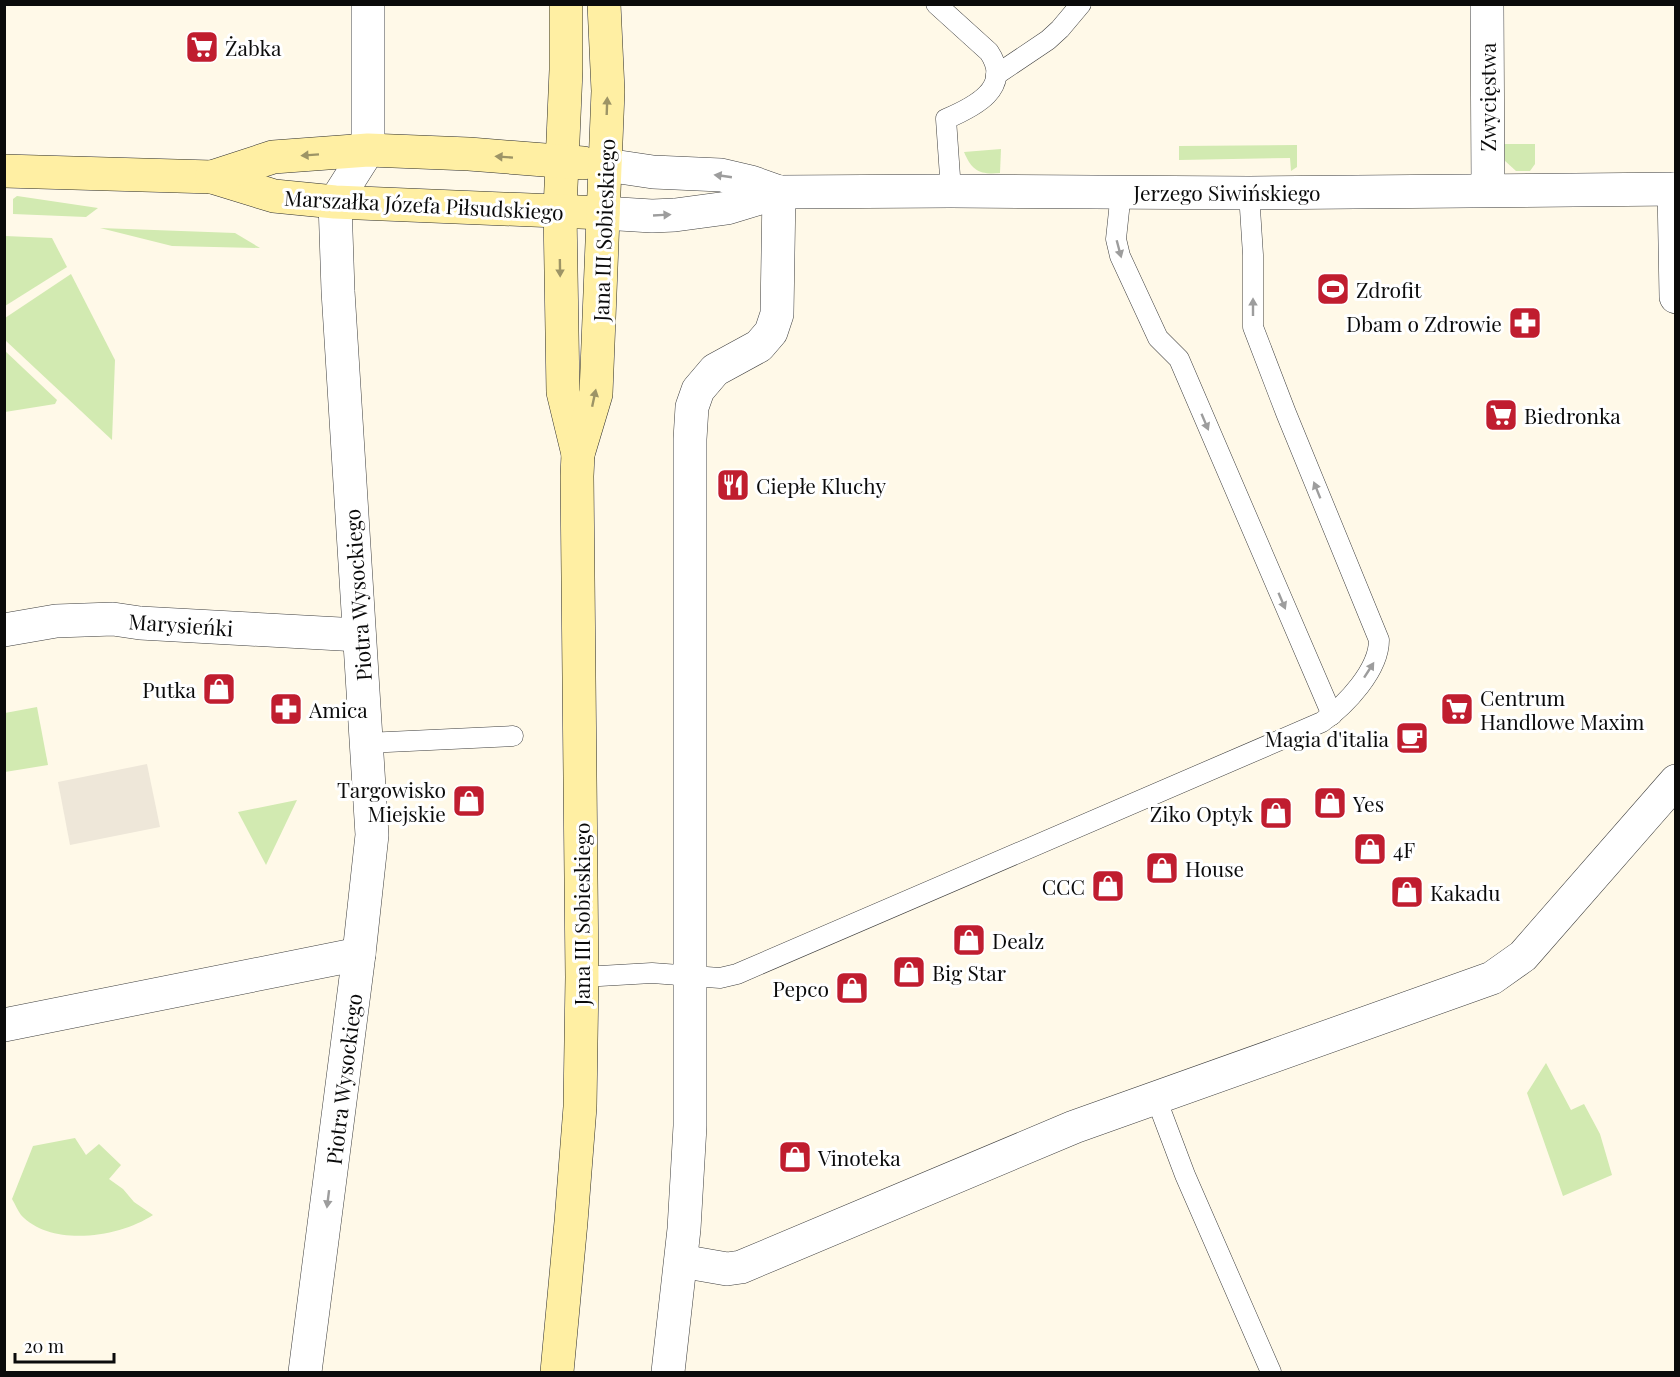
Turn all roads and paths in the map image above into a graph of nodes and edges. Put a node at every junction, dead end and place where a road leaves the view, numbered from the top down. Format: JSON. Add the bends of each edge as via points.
{"nodes":[{"id":1,"x":368,"y":4,"type":"edge"},
{"id":2,"x":566,"y":4,"type":"edge"},
{"id":3,"x":604,"y":4,"type":"edge"},
{"id":4,"x":936,"y":4,"type":"edge"},
{"id":5,"x":1081,"y":4,"type":"edge"},
{"id":6,"x":1487,"y":4,"type":"edge"},
{"id":7,"x":996,"y":75,"type":"junction"},
{"id":8,"x":368,"y":150,"type":"junction"},
{"id":9,"x":562,"y":162,"type":"junction"},
{"id":10,"x":606,"y":165,"type":"junction"},
{"id":11,"x":4,"y":171,"type":"edge"},
{"id":12,"x":212,"y":177,"type":"junction"},
{"id":13,"x":1675,"y":189,"type":"edge"},
{"id":14,"x":1488,"y":190,"type":"junction"},
{"id":15,"x":951,"y":191,"type":"junction"},
{"id":16,"x":779,"y":192,"type":"junction"},
{"id":17,"x":1121,"y":192,"type":"junction"},
{"id":18,"x":1249,"y":193,"type":"junction"},
{"id":19,"x":335,"y":202,"type":"junction"},
{"id":20,"x":560,"y":210,"type":"junction"},
{"id":21,"x":603,"y":213,"type":"junction"},
{"id":22,"x":1676,"y":297,"type":"edge"},
{"id":23,"x":578,"y":454,"type":"junction"},
{"id":24,"x":4,"y":630,"type":"edge"},
{"id":25,"x":359,"y":635,"type":"junction"},
{"id":26,"x":1332,"y":715,"type":"junction"},
{"id":27,"x":513,"y":736,"type":"dead end"},
{"id":28,"x":366,"y":743,"type":"junction"},
{"id":29,"x":1676,"y":781,"type":"edge"},
{"id":30,"x":359,"y":954,"type":"junction"},
{"id":31,"x":692,"y":975,"type":"junction"},
{"id":32,"x":582,"y":977,"type":"junction"},
{"id":33,"x":4,"y":1025,"type":"edge"},
{"id":34,"x":1156,"y":1098,"type":"junction"},
{"id":35,"x":681,"y":1261,"type":"junction"},
{"id":36,"x":305,"y":1372,"type":"edge"},
{"id":37,"x":557,"y":1372,"type":"edge"},
{"id":38,"x":668,"y":1372,"type":"edge"},
{"id":39,"x":1271,"y":1372,"type":"edge"}],
"edges":[{"from":1,"to":8,"type":"street"},
{"from":2,"to":9,"type":"street","name":"Jana III Sobieskiego"},
{"from":10,"to":3,"type":"street","name":"Jana III Sobieskiego","one_way":true,"via":[[608,69]]},
{"from":4,"to":7,"type":"lane","via":[[988,52],[995,62]]},
{"from":5,"to":7,"type":"lane","via":[[1048,40]]},
{"from":6,"to":14,"type":"street","name":"Zwycięstwa"},
{"from":7,"to":15,"type":"lane","via":[[983,99],[946,119]]},
{"from":9,"to":8,"type":"street","name":"Marszałka Józefa Piłsudskiego","one_way":true},
{"from":8,"to":12,"type":"street","name":"Marszałka Józefa Piłsudskiego","one_way":true,"via":[[273,157]]},
{"from":8,"to":19,"type":"street"},
{"from":9,"to":10,"type":"street","name":"Marszałka Józefa Piłsudskiego"},
{"from":9,"to":20,"type":"street","name":"Jana III Sobieskiego"},
{"from":16,"to":10,"type":"street","name":"Jerzego Siwińskiego","one_way":true,"via":[[721,175]]},
{"from":10,"to":21,"type":"street","name":"Jana III Sobieskiego"},
{"from":11,"to":12,"type":"street","name":"Marszałka Józefa Piłsudskiego"},
{"from":12,"to":19,"type":"street","name":"Marszałka Józefa Piłsudskiego","via":[[274,196]]},
{"from":13,"to":14,"type":"street","name":"Jerzego Siwińskiego"},
{"from":13,"to":22,"type":"street"},
{"from":14,"to":18,"type":"street","name":"Jerzego Siwińskiego"},
{"from":15,"to":16,"type":"street","name":"Jerzego Siwińskiego"},
{"from":15,"to":17,"type":"street","name":"Jerzego Siwińskiego"},
{"from":21,"to":16,"type":"street","name":"Jerzego Siwińskiego","one_way":true,"via":[[675,215],[727,208]]},
{"from":16,"to":31,"type":"street","via":[[777,314],[771,332],[759,346],[715,370],[698,390],[692,407]]},
{"from":17,"to":18,"type":"street","name":"Jerzego Siwińskiego"},
{"from":17,"to":26,"type":"lane","one_way":true,"via":[[1116,238],[1120,256],[1158,338],[1179,359]]},
{"from":26,"to":18,"type":"lane","one_way":true,"via":[[1374,664],[1379,640],[1253,327]]},
{"from":19,"to":20,"type":"street","name":"Marszałka Józefa Piłsudskiego"},
{"from":19,"to":25,"type":"street","name":"Piotra Wysockiego"},
{"from":20,"to":21,"type":"street","name":"Marszałka Józefa Piłsudskiego"},
{"from":20,"to":23,"type":"street","name":"Jana III Sobieskiego","one_way":true,"via":[[563,392]]},
{"from":23,"to":21,"type":"street","name":"Jana III Sobieskiego","one_way":true,"via":[[596,394]]},
{"from":23,"to":32,"type":"street","name":"Jana III Sobieskiego"},
{"from":24,"to":25,"type":"street","name":"Marysieńki","via":[[56,621],[113,620]]},
{"from":25,"to":28,"type":"street","name":"Piotra Wysockiego"},
{"from":26,"to":31,"type":"lane","via":[[737,974],[720,978]]},
{"from":27,"to":28,"type":"lane"},
{"from":28,"to":30,"type":"street","name":"Piotra Wysockiego","via":[[372,835]]},
{"from":29,"to":34,"type":"street","via":[[1522,956],[1492,978]]},
{"from":30,"to":33,"type":"street"},
{"from":30,"to":36,"type":"street","name":"Piotra Wysockiego","one_way":true},
{"from":31,"to":32,"type":"lane"},
{"from":31,"to":35,"type":"street","via":[[690,1126]]},
{"from":32,"to":37,"type":"street","name":"Jana III Sobieskiego","via":[[580,1107]]},
{"from":34,"to":35,"type":"street","via":[[1074,1127],[741,1267],[727,1269]]},
{"from":34,"to":39,"type":"lane","via":[[1185,1175]]},
{"from":35,"to":38,"type":"street"}]}
